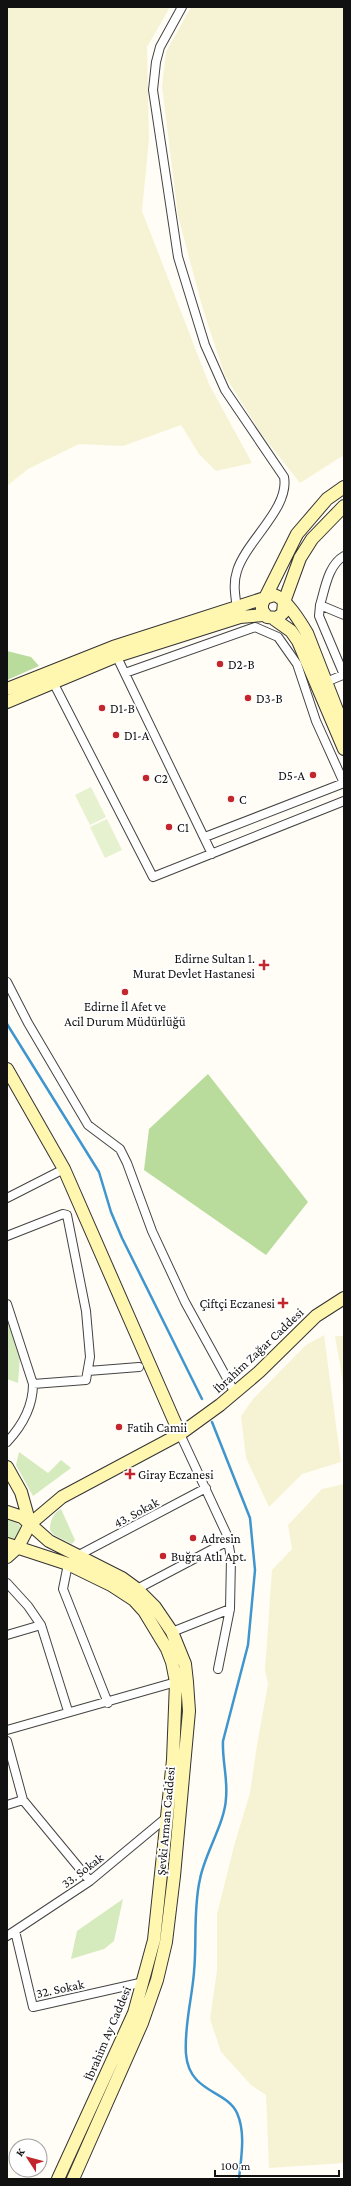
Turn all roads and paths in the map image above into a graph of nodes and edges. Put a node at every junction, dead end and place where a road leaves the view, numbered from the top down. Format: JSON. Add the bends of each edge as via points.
{"nodes":[{"id":1,"x":182,"y":7,"type":"edge"},
{"id":2,"x":344,"y":487,"type":"edge"},
{"id":3,"x":344,"y":506,"type":"edge"},
{"id":4,"x":344,"y":556,"type":"edge"},
{"id":5,"x":267,"y":597,"type":"junction"},
{"id":6,"x":284,"y":602,"type":"junction"},
{"id":7,"x":320,"y":605,"type":"junction"},
{"id":8,"x":238,"y":608,"type":"junction"},
{"id":9,"x":344,"y":615,"type":"edge"},
{"id":10,"x":269,"y":617,"type":"junction"},
{"id":11,"x":115,"y":652,"type":"junction"},
{"id":12,"x":125,"y":673,"type":"junction"},
{"id":13,"x":344,"y":675,"type":"edge"},
{"id":14,"x":53,"y":682,"type":"junction"},
{"id":15,"x":326,"y":682,"type":"junction"},
{"id":16,"x":7,"y":689,"type":"edge"},
{"id":17,"x":7,"y":702,"type":"edge"},
{"id":18,"x":344,"y":728,"type":"edge"},
{"id":19,"x":344,"y":749,"type":"edge"},
{"id":20,"x":344,"y":801,"type":"edge"},
{"id":21,"x":205,"y":837,"type":"junction"},
{"id":22,"x":212,"y":854,"type":"junction"},
{"id":23,"x":7,"y":982,"type":"edge"},
{"id":24,"x":7,"y":1069,"type":"edge"},
{"id":25,"x":64,"y":1169,"type":"junction"},
{"id":26,"x":7,"y":1198,"type":"edge"},
{"id":27,"x":7,"y":1236,"type":"edge"},
{"id":28,"x":344,"y":1298,"type":"edge"},
{"id":29,"x":7,"y":1304,"type":"edge"},
{"id":30,"x":139,"y":1367,"type":"dead end"},
{"id":31,"x":88,"y":1371,"type":"junction"},
{"id":32,"x":33,"y":1384,"type":"junction"},
{"id":33,"x":235,"y":1393,"type":"junction"},
{"id":34,"x":180,"y":1434,"type":"junction"},
{"id":35,"x":7,"y":1442,"type":"edge"},
{"id":36,"x":7,"y":1467,"type":"edge"},
{"id":37,"x":206,"y":1488,"type":"junction"},
{"id":38,"x":7,"y":1512,"type":"edge"},
{"id":39,"x":30,"y":1524,"type":"junction"},
{"id":40,"x":228,"y":1541,"type":"junction"},
{"id":41,"x":12,"y":1545,"type":"edge"},
{"id":42,"x":7,"y":1557,"type":"edge"},
{"id":43,"x":72,"y":1560,"type":"junction"},
{"id":44,"x":7,"y":1583,"type":"edge"},
{"id":45,"x":137,"y":1589,"type":"junction"},
{"id":46,"x":230,"y":1609,"type":"junction"},
{"id":47,"x":41,"y":1625,"type":"junction"},
{"id":48,"x":172,"y":1632,"type":"junction"},
{"id":49,"x":7,"y":1635,"type":"edge"},
{"id":50,"x":218,"y":1669,"type":"dead end"},
{"id":51,"x":176,"y":1682,"type":"junction"},
{"id":52,"x":108,"y":1703,"type":"junction"},
{"id":53,"x":68,"y":1711,"type":"junction"},
{"id":54,"x":7,"y":1730,"type":"edge"},
{"id":55,"x":7,"y":1741,"type":"edge"},
{"id":56,"x":23,"y":1800,"type":"junction"},
{"id":57,"x":7,"y":1805,"type":"edge"},
{"id":58,"x":167,"y":1817,"type":"junction"},
{"id":59,"x":90,"y":1880,"type":"junction"},
{"id":60,"x":15,"y":1931,"type":"junction"},
{"id":61,"x":7,"y":1936,"type":"edge"},
{"id":62,"x":144,"y":1982,"type":"junction"},
{"id":63,"x":58,"y":2179,"type":"edge"},
{"id":64,"x":73,"y":2179,"type":"edge"}],
"edges":[{"from":1,"to":8,"type":"street","via":[[160,47],[153,83],[178,257],[215,369],[234,406],[284,477],[286,486],[274,513],[241,560],[234,585]]},
{"from":2,"to":5,"type":"main road","via":[[327,500],[297,534]]},
{"from":3,"to":6,"type":"main road","via":[[312,539],[300,558]]},
{"from":4,"to":7,"type":"street","via":[[332,568]]},
{"from":5,"to":6,"type":"main road","via":[[277,596]]},
{"from":5,"to":8,"type":"main road"},
{"from":5,"to":10,"type":"main road","via":[[261,607]]},
{"from":6,"to":10,"type":"main road","via":[[283,613]]},
{"from":6,"to":15,"type":"main road","via":[[307,633]]},
{"from":7,"to":9,"type":"street"},
{"from":7,"to":13,"type":"street","via":[[319,616]]},
{"from":8,"to":11,"type":"main road"},
{"from":10,"to":11,"type":"main road","via":[[240,617]]},
{"from":10,"to":19,"type":"main road","via":[[291,630],[298,641]]},
{"from":11,"to":12,"type":"street"},
{"from":11,"to":14,"type":"main road"},
{"from":11,"to":16,"type":"main road"},
{"from":12,"to":21,"type":"street"},
{"from":12,"to":21,"type":"street","via":[[255,627],[278,637],[297,664],[316,721],[344,784]]},
{"from":13,"to":15,"type":"street"},
{"from":14,"to":17,"type":"main road"},
{"from":14,"to":22,"type":"street","via":[[153,877]]},
{"from":15,"to":18,"type":"main road"},
{"from":20,"to":22,"type":"street"},
{"from":21,"to":22,"type":"street"},
{"from":23,"to":33,"type":"street","via":[[88,1125],[120,1149],[152,1231],[185,1302]]},
{"from":24,"to":25,"type":"main road"},
{"from":25,"to":26,"type":"street"},
{"from":25,"to":34,"type":"main road"},
{"from":27,"to":31,"type":"street","via":[[63,1214],[67,1215],[86,1311],[90,1357]]},
{"from":28,"to":33,"type":"main road","name":"İbrahim Zağar Caddesi","via":[[316,1316]]},
{"from":29,"to":32,"type":"street"},
{"from":30,"to":31,"type":"street"},
{"from":31,"to":32,"type":"street","via":[[86,1380]]},
{"from":32,"to":35,"type":"street","via":[[32,1402],[24,1419]]},
{"from":33,"to":34,"type":"main road","name":"İbrahim Zağar Caddesi"},
{"from":34,"to":37,"type":"street"},
{"from":34,"to":39,"type":"main road","name":"İbrahim Zağar Caddesi","via":[[62,1497]]},
{"from":36,"to":39,"type":"main road","via":[[21,1492]]},
{"from":37,"to":40,"type":"street"},
{"from":37,"to":43,"type":"street","name":"43. Sokak"},
{"from":38,"to":39,"type":"main road","name":"Şevki Arman Caddesi","via":[[16,1514]]},
{"from":39,"to":41,"type":"main road"},
{"from":39,"to":43,"type":"main road","name":"Şevki Arman Caddesi"},
{"from":40,"to":45,"type":"street"},
{"from":40,"to":46,"type":"street","via":[[231,1558]]},
{"from":41,"to":42,"type":"main road"},
{"from":41,"to":43,"type":"main road","name":"İbrahim Ay Caddesi"},
{"from":43,"to":45,"type":"main road","name":"Şevki Arman Caddesi","via":[[122,1578]]},
{"from":43,"to":51,"type":"main road","name":"İbrahim Ay Caddesi","via":[[123,1592],[144,1611],[167,1648]]},
{"from":43,"to":52,"type":"street","via":[[63,1589]]},
{"from":44,"to":47,"type":"street"},
{"from":45,"to":48,"type":"main road","name":"Şevki Arman Caddesi","via":[[155,1607]]},
{"from":46,"to":48,"type":"street"},
{"from":46,"to":50,"type":"street"},
{"from":47,"to":49,"type":"street"},
{"from":47,"to":53,"type":"street"},
{"from":48,"to":64,"type":"main road","name":"Şevki Arman Caddesi","via":[[185,1664],[189,1711],[166,1942],[157,1980],[142,2023]]},
{"from":51,"to":52,"type":"street"},
{"from":51,"to":58,"type":"main road","name":"İbrahim Ay Caddesi","via":[[174,1753]]},
{"from":52,"to":53,"type":"street"},
{"from":53,"to":54,"type":"street"},
{"from":55,"to":56,"type":"street"},
{"from":56,"to":57,"type":"street"},
{"from":56,"to":59,"type":"street"},
{"from":58,"to":59,"type":"street","name":"33. Sokak"},
{"from":58,"to":62,"type":"main road","name":"İbrahim Ay Caddesi","via":[[154,1940]]},
{"from":59,"to":60,"type":"street","name":"33. Sokak"},
{"from":60,"to":61,"type":"street","name":"33. Sokak"},
{"from":60,"to":62,"type":"street","name":"32. Sokak","via":[[33,2007]]},
{"from":62,"to":63,"type":"main road","name":"İbrahim Ay Caddesi","via":[[134,2013]]}]}
